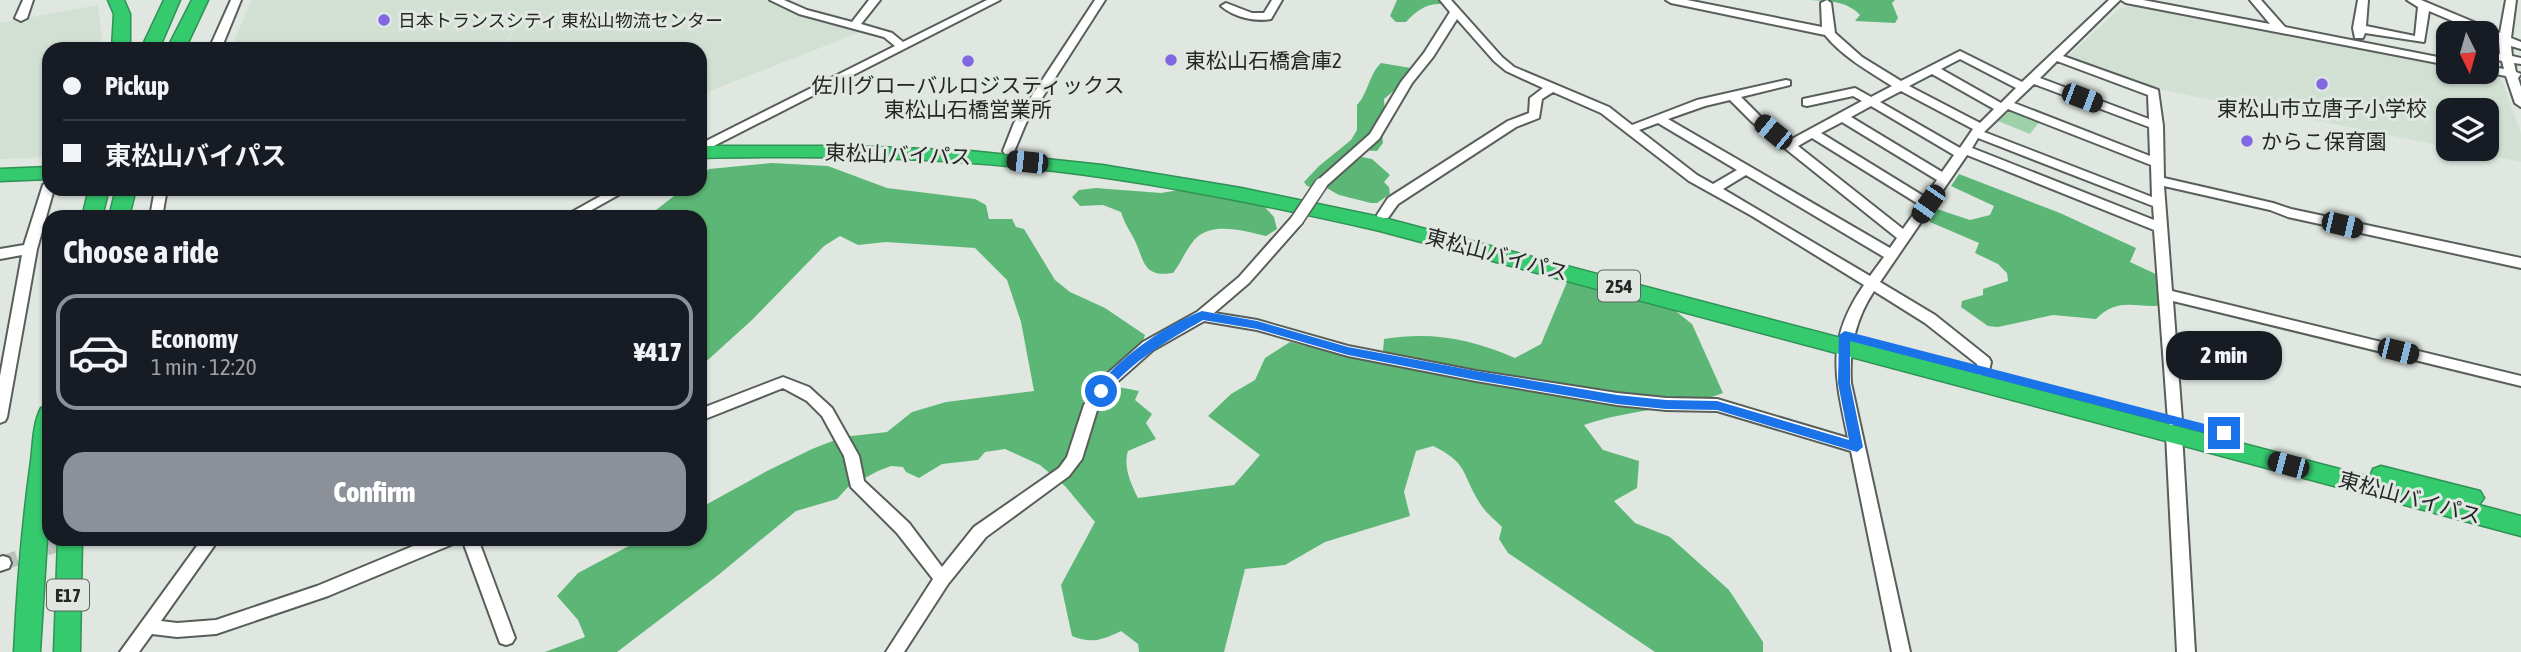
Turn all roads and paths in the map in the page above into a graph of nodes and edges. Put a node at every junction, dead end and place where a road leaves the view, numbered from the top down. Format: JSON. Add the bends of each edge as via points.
{"nodes":[{"id":1,"x":28,"y":0,"type":"edge"},
{"id":2,"x":116,"y":0,"type":"edge"},
{"id":3,"x":172,"y":0,"type":"edge"},
{"id":4,"x":197,"y":0,"type":"edge"},
{"id":5,"x":236,"y":0,"type":"edge"},
{"id":6,"x":775,"y":0,"type":"edge"},
{"id":7,"x":875,"y":0,"type":"edge"},
{"id":8,"x":995,"y":0,"type":"edge"},
{"id":9,"x":1100,"y":0,"type":"edge"},
{"id":10,"x":1278,"y":0,"type":"edge"},
{"id":11,"x":1445,"y":0,"type":"edge"},
{"id":12,"x":1671,"y":0,"type":"edge"},
{"id":13,"x":2115,"y":0,"type":"edge"},
{"id":14,"x":2126,"y":0,"type":"edge"},
{"id":15,"x":2255,"y":0,"type":"edge"},
{"id":16,"x":2363,"y":0,"type":"edge"},
{"id":17,"x":2511,"y":0,"type":"edge"},
{"id":18,"x":2418,"y":2,"type":"edge"},
{"id":19,"x":1826,"y":3,"type":"dead end"},
{"id":20,"x":1226,"y":6,"type":"dead end"},
{"id":21,"x":1455,"y":13,"type":"junction"},
{"id":22,"x":21,"y":18,"type":"dead end"},
{"id":23,"x":2453,"y":21,"type":"edge"},
{"id":24,"x":855,"y":26,"type":"junction"},
{"id":25,"x":2359,"y":28,"type":"junction"},
{"id":26,"x":2281,"y":30,"type":"junction"},
{"id":27,"x":1828,"y":33,"type":"junction"},
{"id":28,"x":2499,"y":37,"type":"edge"},
{"id":29,"x":2504,"y":38,"type":"junction"},
{"id":30,"x":121,"y":42,"type":"edge"},
{"id":31,"x":153,"y":42,"type":"edge"},
{"id":32,"x":178,"y":42,"type":"edge"},
{"id":33,"x":218,"y":42,"type":"edge"},
{"id":34,"x":2358,"y":45,"type":"junction"},
{"id":35,"x":2521,"y":46,"type":"edge"},
{"id":36,"x":903,"y":47,"type":"junction"},
{"id":37,"x":2056,"y":57,"type":"junction"},
{"id":38,"x":2499,"y":58,"type":"edge"},
{"id":39,"x":2505,"y":59,"type":"junction"},
{"id":40,"x":2436,"y":60,"type":"edge"},
{"id":41,"x":2521,"y":61,"type":"edge"},
{"id":42,"x":1932,"y":69,"type":"junction"},
{"id":43,"x":2516,"y":75,"type":"edge"},
{"id":44,"x":1786,"y":83,"type":"dead end"},
{"id":45,"x":2027,"y":83,"type":"junction"},
{"id":46,"x":1902,"y":85,"type":"junction"},
{"id":47,"x":1551,"y":88,"type":"junction"},
{"id":48,"x":1732,"y":95,"type":"junction"},
{"id":49,"x":1872,"y":101,"type":"junction"},
{"id":50,"x":2521,"y":103,"type":"edge"},
{"id":51,"x":2004,"y":106,"type":"junction"},
{"id":52,"x":1657,"y":118,"type":"junction"},
{"id":53,"x":1837,"y":119,"type":"junction"},
{"id":54,"x":2157,"y":127,"type":"junction"},
{"id":55,"x":1629,"y":130,"type":"junction"},
{"id":56,"x":1978,"y":130,"type":"junction"},
{"id":57,"x":1812,"y":133,"type":"junction"},
{"id":58,"x":707,"y":145,"type":"edge"},
{"id":59,"x":1790,"y":145,"type":"junction"},
{"id":60,"x":707,"y":146,"type":"edge"},
{"id":61,"x":707,"y":146,"type":"edge"},
{"id":62,"x":1009,"y":151,"type":"junction"},
{"id":63,"x":1963,"y":152,"type":"junction"},
{"id":64,"x":2159,"y":164,"type":"junction"},
{"id":65,"x":42,"y":165,"type":"edge"},
{"id":66,"x":0,"y":166,"type":"edge"},
{"id":67,"x":1746,"y":170,"type":"junction"},
{"id":68,"x":42,"y":173,"type":"edge"},
{"id":69,"x":0,"y":175,"type":"edge"},
{"id":70,"x":1944,"y":179,"type":"junction"},
{"id":71,"x":2158,"y":181,"type":"junction"},
{"id":72,"x":1713,"y":189,"type":"junction"},
{"id":73,"x":46,"y":196,"type":"edge"},
{"id":74,"x":610,"y":196,"type":"edge"},
{"id":75,"x":1928,"y":204,"type":"junction"},
{"id":76,"x":2159,"y":204,"type":"junction"},
{"id":77,"x":582,"y":210,"type":"edge"},
{"id":78,"x":1382,"y":215,"type":"junction"},
{"id":79,"x":2161,"y":228,"type":"junction"},
{"id":80,"x":1905,"y":237,"type":"junction"},
{"id":81,"x":30,"y":249,"type":"junction"},
{"id":82,"x":0,"y":254,"type":"edge"},
{"id":83,"x":1893,"y":256,"type":"junction"},
{"id":84,"x":2521,"y":262,"type":"edge"},
{"id":85,"x":1873,"y":284,"type":"junction"},
{"id":86,"x":2167,"y":295,"type":"junction"},
{"id":87,"x":1202,"y":316,"type":"junction"},
{"id":88,"x":1844,"y":340,"type":"junction"},
{"id":89,"x":1983,"y":371,"type":"junction"},
{"id":90,"x":2521,"y":380,"type":"edge"},
{"id":91,"x":707,"y":412,"type":"edge"},
{"id":92,"x":0,"y":417,"type":"edge"},
{"id":93,"x":2175,"y":427,"type":"junction"},
{"id":94,"x":1857,"y":447,"type":"junction"},
{"id":95,"x":42,"y":473,"type":"edge"},
{"id":96,"x":2521,"y":511,"type":"edge"},
{"id":97,"x":2521,"y":526,"type":"edge"},
{"id":98,"x":70,"y":546,"type":"edge"},
{"id":99,"x":206,"y":546,"type":"edge"},
{"id":100,"x":430,"y":546,"type":"edge"},
{"id":101,"x":473,"y":546,"type":"edge"},
{"id":102,"x":942,"y":579,"type":"junction"},
{"id":103,"x":148,"y":626,"type":"junction"},
{"id":104,"x":506,"y":638,"type":"dead end"},
{"id":105,"x":27,"y":652,"type":"edge"},
{"id":106,"x":67,"y":652,"type":"edge"},
{"id":107,"x":129,"y":652,"type":"edge"},
{"id":108,"x":895,"y":652,"type":"edge"},
{"id":109,"x":1901,"y":652,"type":"edge"},
{"id":110,"x":2186,"y":652,"type":"edge"}],
"edges":[{"from":1,"to":22,"type":"street"},
{"from":2,"to":30,"type":"highway","via":[[122,14]]},
{"from":3,"to":31,"type":"highway"},
{"from":4,"to":32,"type":"highway"},
{"from":5,"to":33,"type":"street"},
{"from":6,"to":24,"type":"street"},
{"from":7,"to":24,"type":"street"},
{"from":8,"to":36,"type":"street"},
{"from":9,"to":62,"type":"street","via":[[1020,123]]},
{"from":10,"to":20,"type":"street","via":[[1267,17]]},
{"from":11,"to":21,"type":"street"},
{"from":12,"to":27,"type":"street"},
{"from":13,"to":37,"type":"street"},
{"from":14,"to":26,"type":"street"},
{"from":15,"to":26,"type":"street"},
{"from":16,"to":25,"type":"street"},
{"from":17,"to":29,"type":"street"},
{"from":18,"to":23,"type":"street"},
{"from":18,"to":25,"type":"street","via":[[2420,40]]},
{"from":19,"to":27,"type":"street"},
{"from":21,"to":47,"type":"street","via":[[1510,69]]},
{"from":21,"to":87,"type":"street","bridge":true,"via":[[1375,136],[1321,184],[1297,220],[1244,280]]},
{"from":24,"to":36,"type":"street","via":[[888,34]]},
{"from":25,"to":34,"type":"street"},
{"from":26,"to":34,"type":"street"},
{"from":27,"to":46,"type":"street"},
{"from":28,"to":29,"type":"street"},
{"from":29,"to":35,"type":"street"},
{"from":29,"to":39,"type":"street"},
{"from":34,"to":40,"type":"street"},
{"from":36,"to":58,"type":"street"},
{"from":37,"to":45,"type":"street"},
{"from":37,"to":54,"type":"street","via":[[2154,93]]},
{"from":38,"to":39,"type":"street"},
{"from":39,"to":41,"type":"street"},
{"from":39,"to":43,"type":"street"},
{"from":42,"to":45,"type":"street","via":[[1960,54]]},
{"from":42,"to":46,"type":"street"},
{"from":42,"to":51,"type":"street"},
{"from":43,"to":50,"type":"street"},
{"from":44,"to":48,"type":"street"},
{"from":45,"to":51,"type":"street"},
{"from":45,"to":54,"type":"street"},
{"from":46,"to":49,"type":"street"},
{"from":46,"to":56,"type":"street"},
{"from":47,"to":55,"type":"street","via":[[1592,103]]},
{"from":47,"to":78,"type":"street","via":[[1536,98],[1535,115],[1513,124],[1393,201]]},
{"from":48,"to":52,"type":"street"},
{"from":48,"to":59,"type":"street"},
{"from":49,"to":53,"type":"street"},
{"from":49,"to":53,"type":"street","via":[[1855,92],[1807,102]]},
{"from":49,"to":63,"type":"street"},
{"from":51,"to":56,"type":"street"},
{"from":51,"to":64,"type":"street"},
{"from":52,"to":55,"type":"street"},
{"from":52,"to":67,"type":"street"},
{"from":53,"to":57,"type":"street"},
{"from":53,"to":70,"type":"street"},
{"from":54,"to":64,"type":"street"},
{"from":55,"to":72,"type":"street","via":[[1674,166]]},
{"from":56,"to":63,"type":"street"},
{"from":56,"to":76,"type":"street"},
{"from":57,"to":59,"type":"street"},
{"from":57,"to":75,"type":"street"},
{"from":59,"to":80,"type":"street"},
{"from":60,"to":62,"type":"highway","name":"東松山バイパス","number":"254","via":[[862,142]]},
{"from":61,"to":88,"type":"highway","name":"東松山バイパス","number":"254","via":[[946,155],[1070,166],[1229,190]]},
{"from":62,"to":78,"type":"highway","name":"東松山バイパス","number":"254","via":[[1215,178]]},
{"from":63,"to":70,"type":"street"},
{"from":63,"to":79,"type":"street"},
{"from":64,"to":71,"type":"street"},
{"from":65,"to":66,"type":"highway"},
{"from":67,"to":72,"type":"street"},
{"from":67,"to":83,"type":"street"},
{"from":68,"to":69,"type":"highway"},
{"from":70,"to":75,"type":"street"},
{"from":71,"to":76,"type":"street"},
{"from":71,"to":84,"type":"street"},
{"from":72,"to":85,"type":"street"},
{"from":73,"to":81,"type":"street"},
{"from":74,"to":77,"type":"street"},
{"from":75,"to":80,"type":"street"},
{"from":76,"to":79,"type":"street"},
{"from":78,"to":88,"type":"highway","name":"東松山バイパス","number":"254"},
{"from":79,"to":86,"type":"street"},
{"from":80,"to":83,"type":"street"},
{"from":81,"to":82,"type":"street"},
{"from":81,"to":92,"type":"street"},
{"from":83,"to":85,"type":"street"},
{"from":85,"to":88,"type":"street","via":[[1856,307]]},
{"from":85,"to":89,"type":"street","via":[[1930,319],[1984,362]]},
{"from":86,"to":90,"type":"street"},
{"from":86,"to":93,"type":"street"},
{"from":87,"to":94,"type":"street","via":[[1476,376],[1617,399],[1717,405]]},
{"from":87,"to":102,"type":"street","via":[[1149,346],[1112,378],[1091,405],[1064,472],[980,533]]},
{"from":88,"to":89,"type":"highway","name":"東松山バイパス","number":"254"},
{"from":88,"to":93,"type":"highway","name":"東松山バイパス","number":"254"},
{"from":88,"to":94,"type":"street","via":[[1844,383]]},
{"from":89,"to":93,"type":"highway","name":"東松山バイパス","number":"254"},
{"from":91,"to":102,"type":"street","via":[[783,382],[816,397],[831,414],[855,463],[856,483],[903,527]]},
{"from":93,"to":96,"type":"highway","name":"東松山バイパス","number":"254"},
{"from":93,"to":97,"type":"highway","name":"東松山バイパス","number":"254"},
{"from":93,"to":110,"type":"street"},
{"from":94,"to":109,"type":"street"},
{"from":95,"to":105,"type":"highway","number":"E17"},
{"from":98,"to":106,"type":"highway","number":"E17"},
{"from":99,"to":103,"type":"street"},
{"from":100,"to":103,"type":"street","via":[[322,591],[216,627]]},
{"from":101,"to":104,"type":"street"},
{"from":102,"to":108,"type":"street"},
{"from":103,"to":107,"type":"street"}]}
